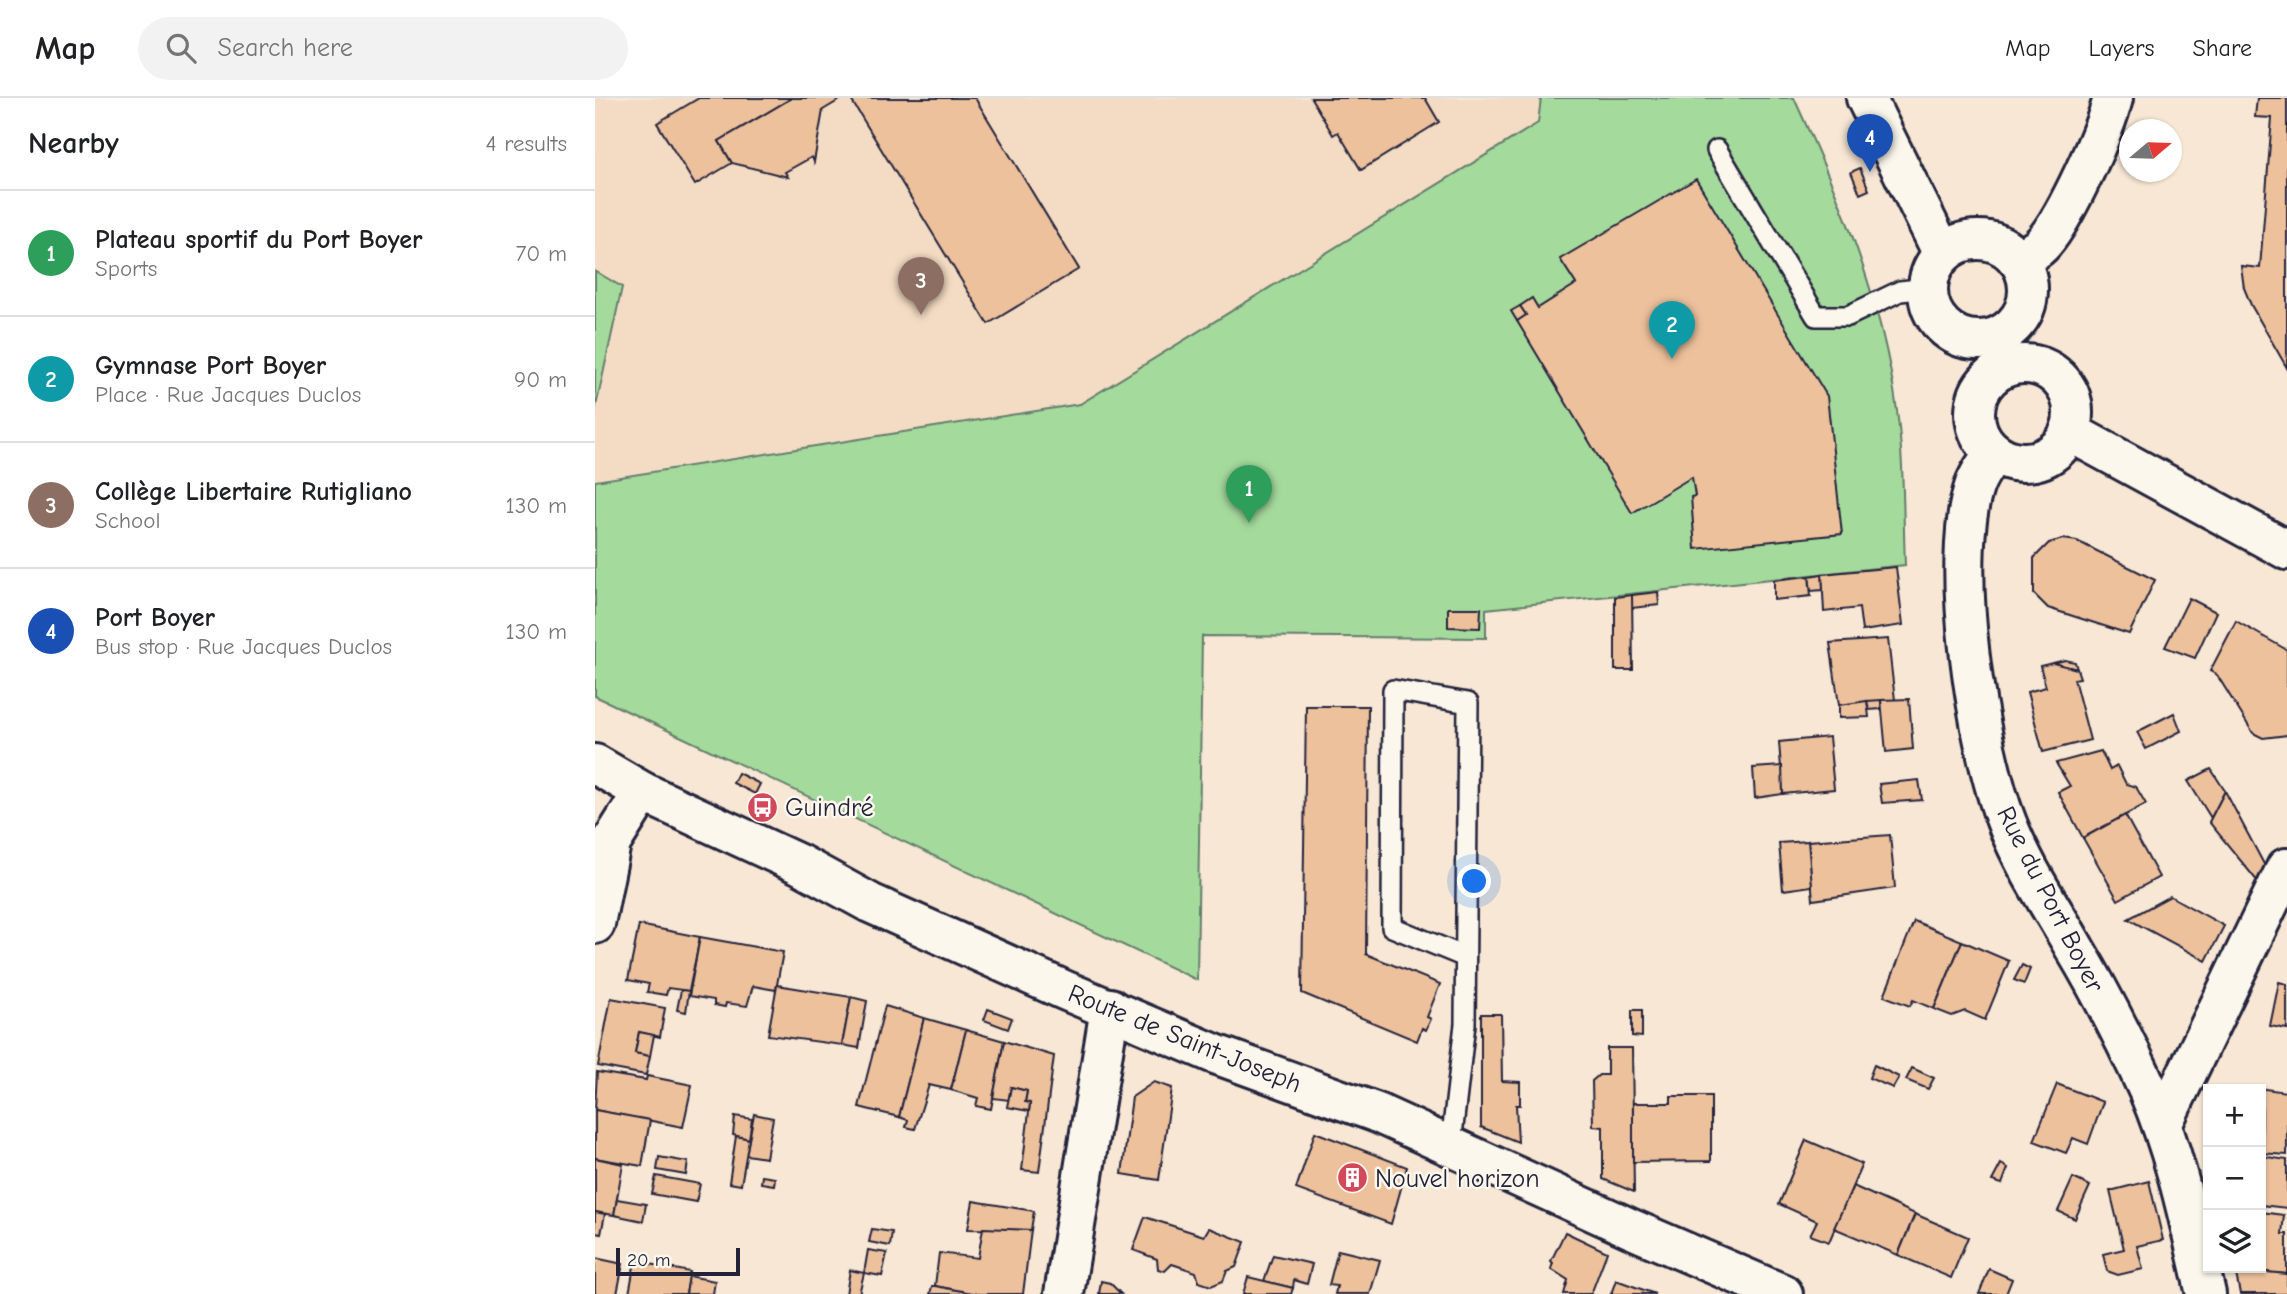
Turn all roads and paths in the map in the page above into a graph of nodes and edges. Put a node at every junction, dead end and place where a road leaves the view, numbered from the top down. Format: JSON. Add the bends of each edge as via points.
{"nodes":[{"id":1,"x":1866,"y":98,"type":"edge"},
{"id":2,"x":2113,"y":98,"type":"edge"},
{"id":3,"x":1717,"y":150,"type":"dead end"},
{"id":4,"x":2015,"y":258,"type":"junction"},
{"id":5,"x":1936,"y":271,"type":"junction"},
{"id":6,"x":2019,"y":316,"type":"junction"},
{"id":7,"x":1956,"y":335,"type":"junction"},
{"id":8,"x":2036,"y":365,"type":"junction"},
{"id":9,"x":1980,"y":389,"type":"junction"},
{"id":10,"x":2070,"y":432,"type":"junction"},
{"id":11,"x":1994,"y":452,"type":"junction"},
{"id":12,"x":2287,"y":550,"type":"edge"},
{"id":13,"x":595,"y":764,"type":"edge"},
{"id":14,"x":643,"y":792,"type":"junction"},
{"id":15,"x":2286,"y":868,"type":"edge"},
{"id":16,"x":595,"y":925,"type":"edge"},
{"id":17,"x":1465,"y":957,"type":"junction"},
{"id":18,"x":1110,"y":1008,"type":"junction"},
{"id":19,"x":2162,"y":1125,"type":"junction"},
{"id":20,"x":1451,"y":1144,"type":"junction"},
{"id":21,"x":1064,"y":1294,"type":"edge"},
{"id":22,"x":1783,"y":1294,"type":"edge"},
{"id":23,"x":2206,"y":1294,"type":"edge"}],
"edges":[{"from":1,"to":5,"type":"street"},
{"from":2,"to":4,"type":"street","via":[[2107,122],[2044,243]]},
{"from":3,"to":5,"type":"lane","via":[[1816,316],[1848,316]]},
{"from":4,"to":5,"type":"street","via":[[1990,242],[1973,240]]},
{"from":4,"to":6,"type":"street","via":[[2025,276],[2027,293]]},
{"from":5,"to":7,"type":"street","via":[[1933,313]]},
{"from":6,"to":7,"type":"street","via":[[2002,334],[1987,339]]},
{"from":6,"to":8,"type":"street"},
{"from":7,"to":9,"type":"street","via":[[1971,360]]},
{"from":8,"to":9,"type":"street","via":[[2019,363],[2003,368]]},
{"from":8,"to":10,"type":"street","via":[[2058,378],[2072,399]]},
{"from":9,"to":11,"type":"street","via":[[1974,420]]},
{"from":10,"to":11,"type":"street","via":[[2061,447],[2033,462],[2017,463]]},
{"from":10,"to":12,"type":"street"},
{"from":11,"to":19,"type":"street","name":"Rue du Port Boyer","via":[[1975,483],[1967,521],[1965,587],[1972,677],[1989,769],[2007,824],[2116,1026]]},
{"from":13,"to":14,"type":"street","name":"Route de Saint-Joseph"},
{"from":14,"to":16,"type":"street","via":[[611,843]]},
{"from":14,"to":18,"type":"street","name":"Route de Saint-Joseph","via":[[882,908]]},
{"from":15,"to":19,"type":"street"},
{"from":17,"to":17,"type":"lane","via":[[1392,927],[1393,690],[1468,703]]},
{"from":17,"to":20,"type":"lane","via":[[1465,1024]]},
{"from":18,"to":20,"type":"street","name":"Route de Saint-Joseph","via":[[1191,1045]]},
{"from":18,"to":21,"type":"street"},
{"from":19,"to":23,"type":"street","name":"Rue du Port Boyer"},
{"from":20,"to":22,"type":"street","name":"Route de Saint-Joseph"}]}
